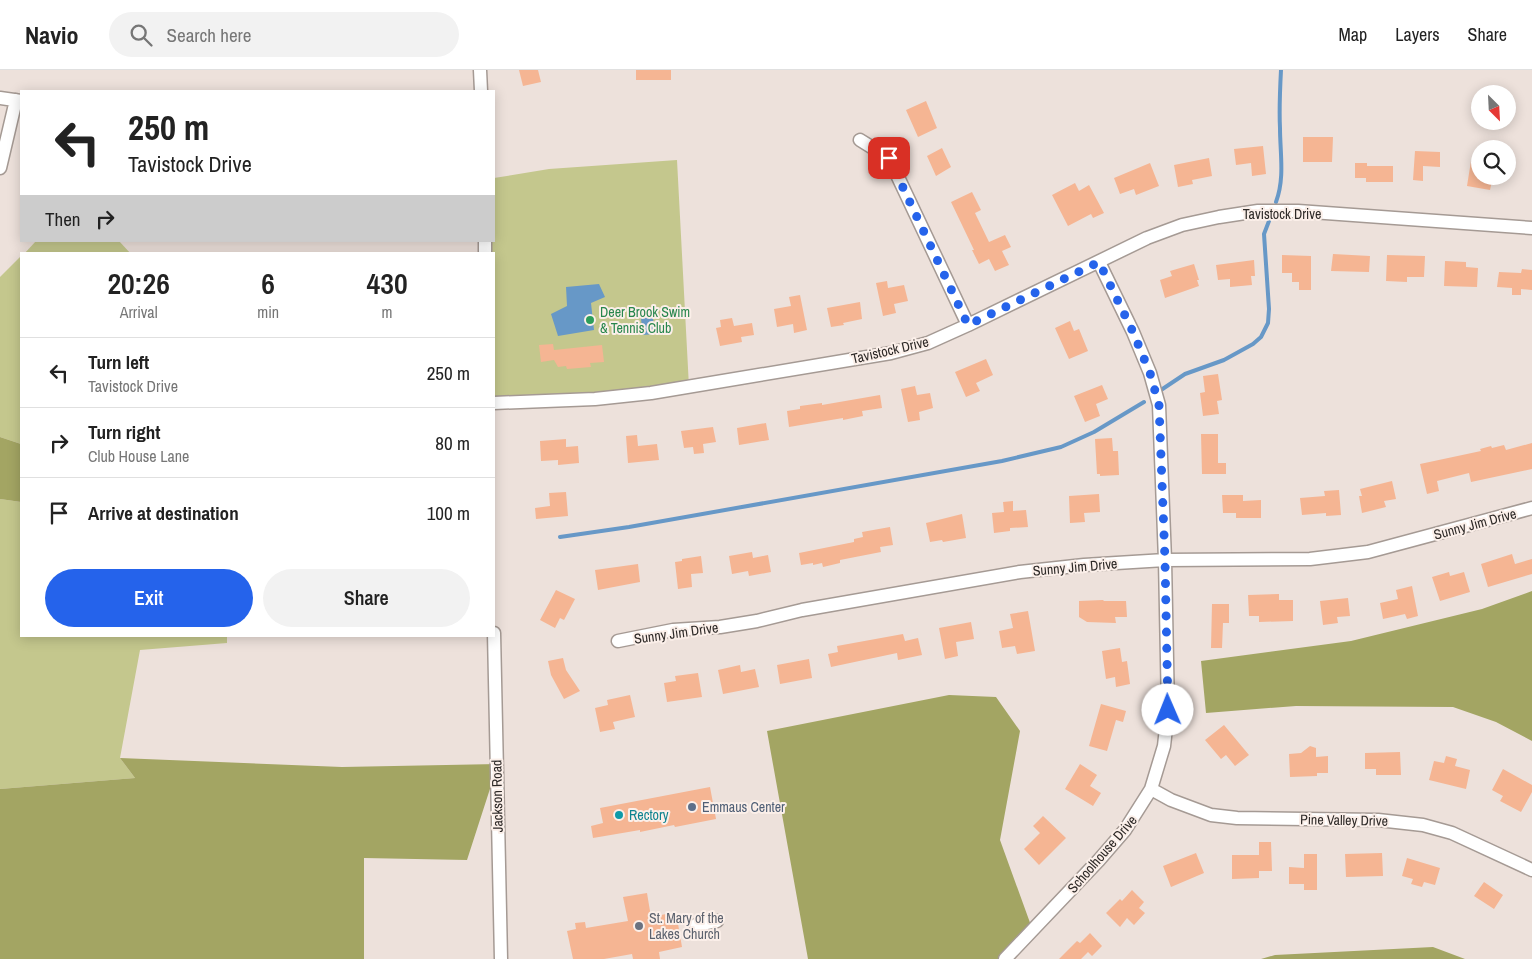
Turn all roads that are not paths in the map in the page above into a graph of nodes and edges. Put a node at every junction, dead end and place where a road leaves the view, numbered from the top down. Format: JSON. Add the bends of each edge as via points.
{"nodes":[{"id":1,"x":480,"y":70,"type":"edge"},
{"id":2,"x":481,"y":90,"type":"edge"},
{"id":3,"x":0,"y":98,"type":"edge"},
{"id":4,"x":18,"y":101,"type":"edge"},
{"id":5,"x":860,"y":140,"type":"dead end"},
{"id":6,"x":0,"y":168,"type":"edge"},
{"id":7,"x":1532,"y":228,"type":"edge"},
{"id":8,"x":1099,"y":262,"type":"junction"},
{"id":9,"x":968,"y":325,"type":"junction"},
{"id":10,"x":495,"y":403,"type":"edge"},
{"id":11,"x":1532,"y":508,"type":"edge"},
{"id":12,"x":1165,"y":560,"type":"junction"},
{"id":13,"x":494,"y":637,"type":"edge"},
{"id":14,"x":618,"y":641,"type":"dead end"},
{"id":15,"x":1151,"y":789,"type":"junction"},
{"id":16,"x":1532,"y":870,"type":"edge"},
{"id":17,"x":717,"y":921,"type":"dead end"},
{"id":18,"x":696,"y":925,"type":"dead end"},
{"id":19,"x":501,"y":959,"type":"edge"},
{"id":20,"x":1005,"y":959,"type":"edge"}],
"edges":[{"from":1,"to":2,"type":"street"},
{"from":3,"to":4,"type":"street"},
{"from":4,"to":6,"type":"street"},
{"from":5,"to":9,"type":"street","via":[[889,158]]},
{"from":7,"to":8,"type":"street","name":"Tavistock Drive","via":[[1258,211],[1182,225],[1146,238]]},
{"from":8,"to":9,"type":"street","name":"Tavistock Drive"},
{"from":8,"to":12,"type":"street","name":"Schoolhouse Drive","via":[[1133,332],[1159,405]]},
{"from":9,"to":10,"type":"street","name":"Tavistock Drive","via":[[928,343],[891,353],[651,393]]},
{"from":11,"to":12,"type":"street","name":"Sunny Jim Drive","via":[[1368,552],[1310,559]]},
{"from":12,"to":14,"type":"street","name":"Sunny Jim Drive","via":[[1020,572],[802,610],[758,621],[673,630]]},
{"from":12,"to":15,"type":"street","name":"Schoolhouse Drive","via":[[1167,727]]},
{"from":13,"to":19,"type":"street","name":"Jackson Road"},
{"from":15,"to":16,"type":"street","name":"Pine Valley Drive","via":[[1211,815],[1378,820],[1423,825],[1452,832]]},
{"from":15,"to":20,"type":"street","name":"Schoolhouse Drive","via":[[1113,844]]},
{"from":17,"to":18,"type":"street"}]}
